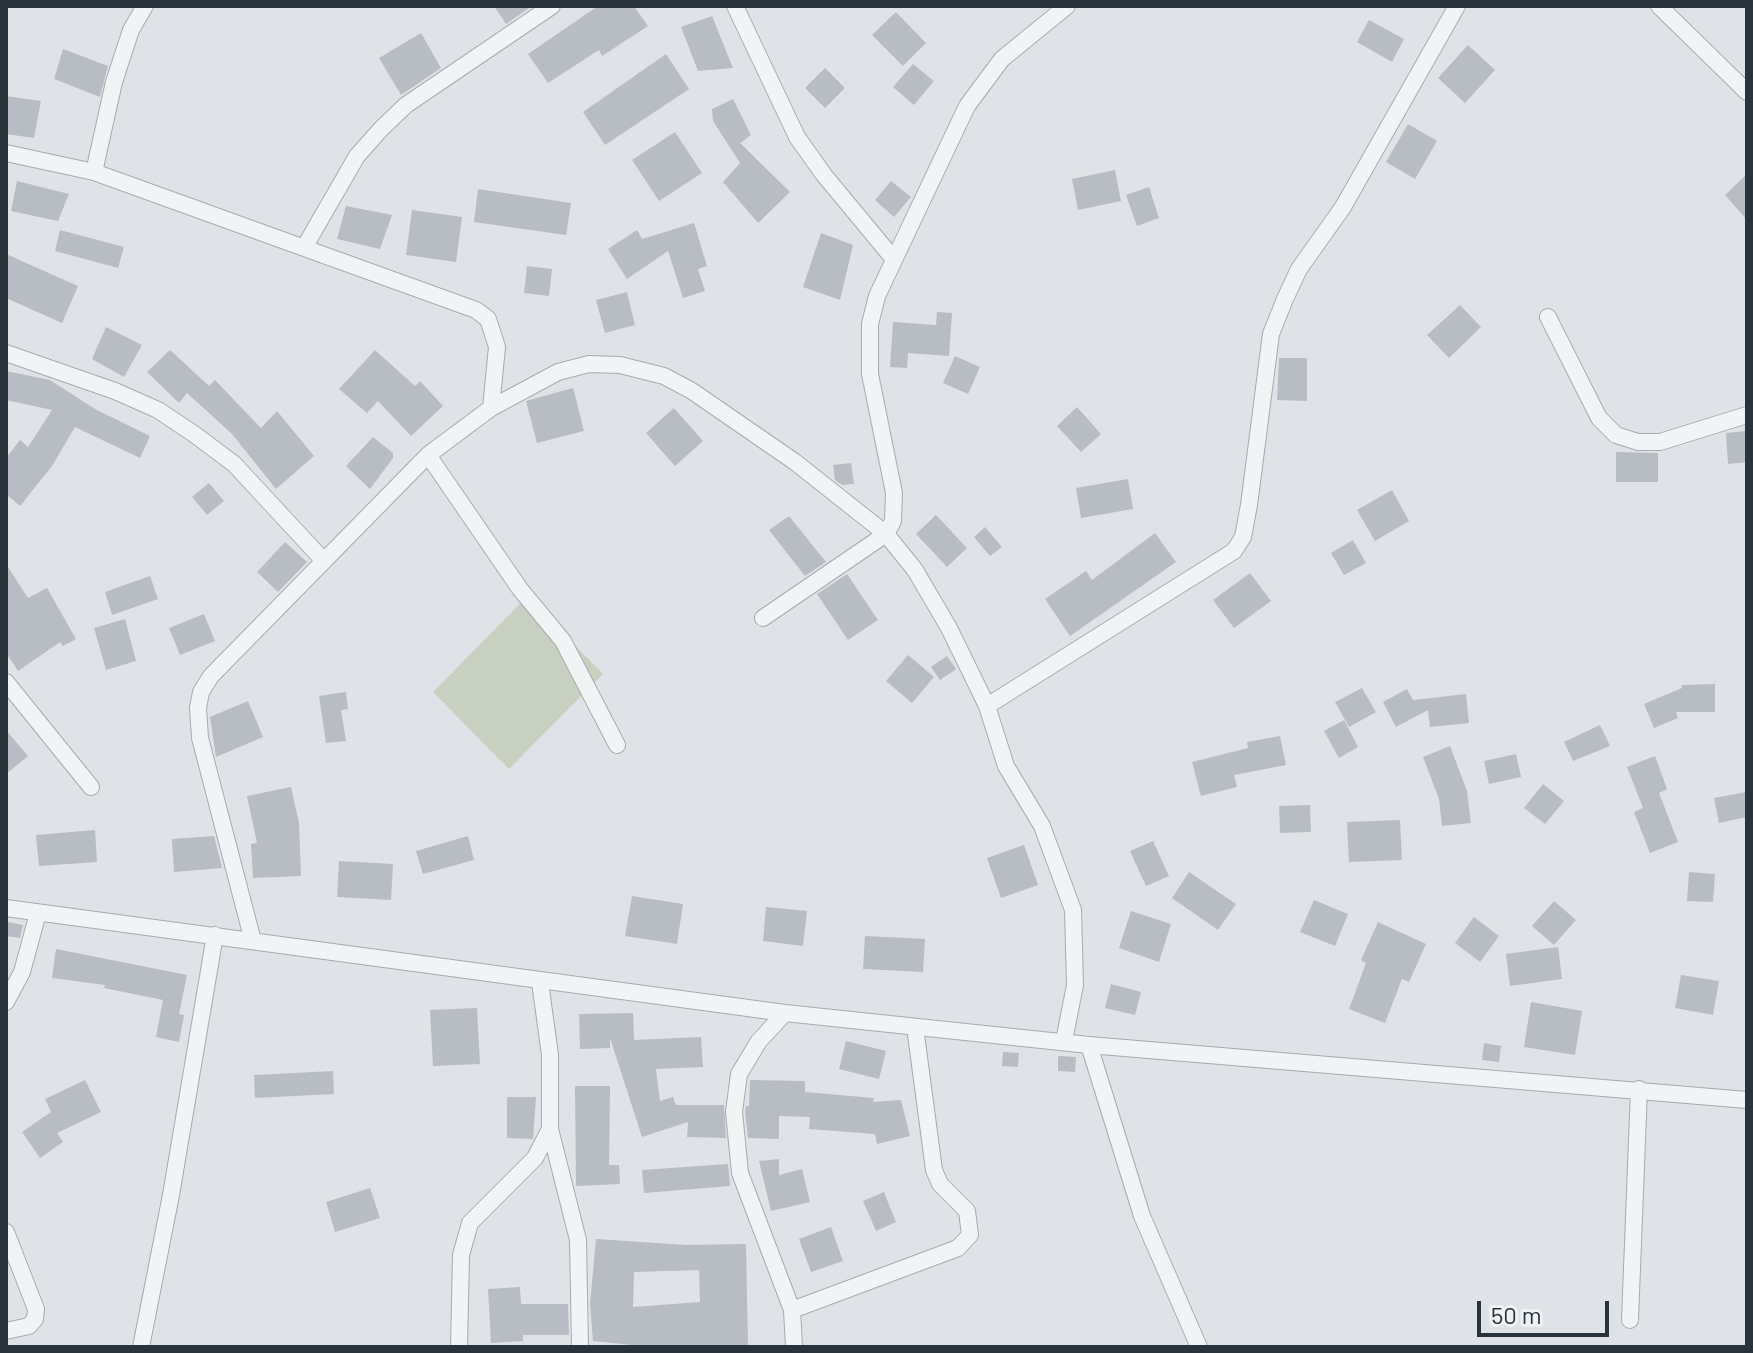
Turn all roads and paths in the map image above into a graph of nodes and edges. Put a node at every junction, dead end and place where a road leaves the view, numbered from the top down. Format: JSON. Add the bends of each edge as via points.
{"nodes":[{"id":1,"x":145,"y":6,"type":"edge"},
{"id":2,"x":552,"y":6,"type":"edge"},
{"id":3,"x":1067,"y":6,"type":"edge"},
{"id":4,"x":1457,"y":6,"type":"edge"},
{"id":5,"x":1659,"y":6,"type":"edge"},
{"id":6,"x":741,"y":8,"type":"edge"},
{"id":7,"x":1747,"y":92,"type":"edge"},
{"id":8,"x":6,"y":153,"type":"edge"},
{"id":9,"x":94,"y":172,"type":"junction"},
{"id":10,"x":305,"y":246,"type":"junction"},
{"id":11,"x":892,"y":257,"type":"junction"},
{"id":12,"x":1548,"y":317,"type":"dead end"},
{"id":13,"x":6,"y":353,"type":"edge"},
{"id":14,"x":491,"y":408,"type":"junction"},
{"id":15,"x":1747,"y":415,"type":"edge"},
{"id":16,"x":428,"y":455,"type":"junction"},
{"id":17,"x":886,"y":534,"type":"junction"},
{"id":18,"x":324,"y":561,"type":"junction"},
{"id":19,"x":763,"y":618,"type":"dead end"},
{"id":20,"x":6,"y":682,"type":"edge"},
{"id":21,"x":987,"y":706,"type":"junction"},
{"id":22,"x":617,"y":745,"type":"dead end"},
{"id":23,"x":91,"y":787,"type":"dead end"},
{"id":24,"x":6,"y":908,"type":"edge"},
{"id":25,"x":38,"y":913,"type":"junction"},
{"id":26,"x":215,"y":935,"type":"junction"},
{"id":27,"x":253,"y":941,"type":"junction"},
{"id":28,"x":540,"y":982,"type":"junction"},
{"id":29,"x":6,"y":1002,"type":"edge"},
{"id":30,"x":785,"y":1013,"type":"junction"},
{"id":31,"x":915,"y":1027,"type":"junction"},
{"id":32,"x":1064,"y":1041,"type":"junction"},
{"id":33,"x":1089,"y":1045,"type":"junction"},
{"id":34,"x":1639,"y":1089,"type":"junction"},
{"id":35,"x":1747,"y":1100,"type":"edge"},
{"id":36,"x":550,"y":1129,"type":"junction"},
{"id":37,"x":6,"y":1232,"type":"edge"},
{"id":38,"x":792,"y":1310,"type":"junction"},
{"id":39,"x":1630,"y":1320,"type":"dead end"},
{"id":40,"x":6,"y":1331,"type":"edge"},
{"id":41,"x":141,"y":1347,"type":"edge"},
{"id":42,"x":459,"y":1347,"type":"edge"},
{"id":43,"x":580,"y":1347,"type":"edge"},
{"id":44,"x":794,"y":1347,"type":"edge"},
{"id":45,"x":1199,"y":1347,"type":"edge"}],
"edges":[{"from":1,"to":9,"type":"street","via":[[114,82]]},
{"from":2,"to":10,"type":"street","via":[[406,105],[381,129],[357,156]]},
{"from":3,"to":11,"type":"street","via":[[1002,59],[983,82]]},
{"from":4,"to":21,"type":"street","via":[[1285,299],[1271,334],[1249,505],[1243,537],[1234,551]]},
{"from":5,"to":7,"type":"street"},
{"from":6,"to":11,"type":"street","via":[[804,148]]},
{"from":8,"to":9,"type":"street"},
{"from":9,"to":10,"type":"street"},
{"from":10,"to":14,"type":"street","via":[[488,319],[497,347]]},
{"from":11,"to":17,"type":"street","via":[[874,310],[870,351],[875,405],[894,493],[893,521]]},
{"from":12,"to":15,"type":"street","via":[[1599,418],[1616,435],[1660,442]]},
{"from":13,"to":18,"type":"street","via":[[158,410],[234,464]]},
{"from":14,"to":16,"type":"street"},
{"from":14,"to":17,"type":"street","via":[[558,372],[589,364],[664,376],[795,462]]},
{"from":16,"to":18,"type":"street"},
{"from":16,"to":22,"type":"street","via":[[520,589],[563,641]]},
{"from":17,"to":19,"type":"street"},
{"from":17,"to":21,"type":"street","via":[[933,599]]},
{"from":18,"to":27,"type":"street","via":[[211,676],[198,708],[200,738]]},
{"from":20,"to":23,"type":"street"},
{"from":21,"to":32,"type":"street","via":[[1006,766],[1042,826],[1073,910],[1075,985]]},
{"from":24,"to":25,"type":"street"},
{"from":25,"to":26,"type":"street"},
{"from":25,"to":29,"type":"street","via":[[22,972]]},
{"from":26,"to":27,"type":"street"},
{"from":26,"to":41,"type":"street"},
{"from":27,"to":28,"type":"street"},
{"from":28,"to":30,"type":"street"},
{"from":28,"to":36,"type":"street","via":[[550,1055]]},
{"from":30,"to":31,"type":"street"},
{"from":30,"to":38,"type":"street","via":[[739,1074],[734,1112],[743,1182]]},
{"from":31,"to":32,"type":"street"},
{"from":31,"to":38,"type":"street","via":[[934,1170],[940,1184],[967,1211],[970,1235],[958,1248]]},
{"from":32,"to":33,"type":"street"},
{"from":33,"to":34,"type":"street"},
{"from":33,"to":45,"type":"street","via":[[1142,1216]]},
{"from":34,"to":35,"type":"street"},
{"from":34,"to":39,"type":"street"},
{"from":36,"to":42,"type":"street","via":[[535,1158],[470,1223],[461,1255]]},
{"from":36,"to":43,"type":"street","via":[[578,1240]]},
{"from":37,"to":40,"type":"street","via":[[36,1309],[29,1326]]},
{"from":38,"to":44,"type":"street"}]}
